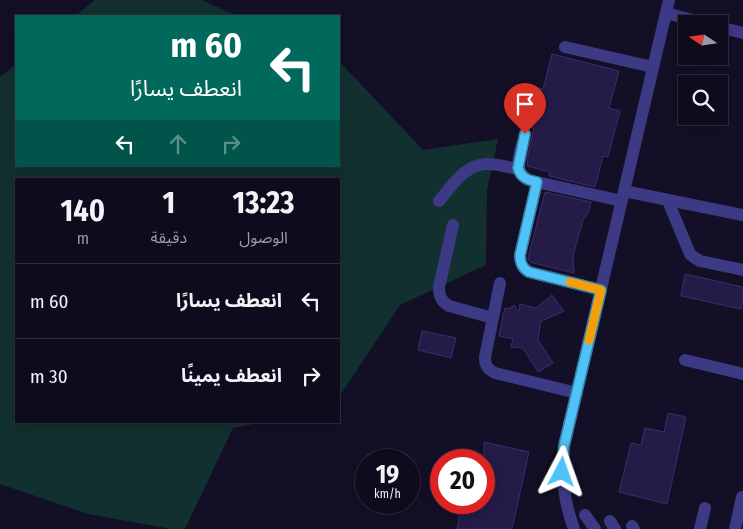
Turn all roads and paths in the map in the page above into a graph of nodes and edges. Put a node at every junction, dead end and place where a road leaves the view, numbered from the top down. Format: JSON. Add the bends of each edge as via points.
{"nodes":[{"id":1,"x":667,"y":6,"type":"edge"},
{"id":2,"x":688,"y":15,"type":"edge"},
{"id":3,"x":728,"y":30,"type":"edge"},
{"id":4,"x":743,"y":34,"type":"edge"},
{"id":5,"x":565,"y":48,"type":"dead end"},
{"id":6,"x":653,"y":67,"type":"junction"},
{"id":7,"x":525,"y":134,"type":"dead end"},
{"id":8,"x":518,"y":168,"type":"junction"},
{"id":9,"x":537,"y":182,"type":"junction"},
{"id":10,"x":623,"y":196,"type":"junction"},
{"id":11,"x":668,"y":200,"type":"junction"},
{"id":12,"x":439,"y":201,"type":"dead end"},
{"id":13,"x":743,"y":215,"type":"edge"},
{"id":14,"x":453,"y":226,"type":"dead end"},
{"id":15,"x":743,"y":270,"type":"edge"},
{"id":16,"x":500,"y":283,"type":"dead end"},
{"id":17,"x":601,"y":290,"type":"junction"},
{"id":18,"x":493,"y":318,"type":"junction"},
{"id":19,"x":685,"y":360,"type":"dead end"},
{"id":20,"x":743,"y":374,"type":"edge"},
{"id":21,"x":577,"y":393,"type":"junction"},
{"id":22,"x":742,"y":497,"type":"edge"},
{"id":23,"x":705,"y":508,"type":"dead end"},
{"id":24,"x":585,"y":514,"type":"dead end"},
{"id":25,"x":574,"y":529,"type":"edge"},
{"id":26,"x":595,"y":529,"type":"edge"},
{"id":27,"x":700,"y":529,"type":"edge"},
{"id":28,"x":735,"y":529,"type":"edge"}],
"edges":[{"from":1,"to":2,"type":"lane"},
{"from":1,"to":6,"type":"lane"},
{"from":3,"to":4,"type":"lane"},
{"from":5,"to":6,"type":"lane"},
{"from":6,"to":10,"type":"lane"},
{"from":7,"to":8,"type":"lane"},
{"from":8,"to":9,"type":"lane","via":[[523,178]]},
{"from":8,"to":12,"type":"lane","via":[[487,164],[469,168]]},
{"from":9,"to":10,"type":"lane"},
{"from":9,"to":17,"type":"lane","via":[[520,255],[521,265],[529,272]]},
{"from":10,"to":11,"type":"lane"},
{"from":10,"to":17,"type":"lane"},
{"from":11,"to":13,"type":"lane"},
{"from":11,"to":15,"type":"lane","via":[[690,254],[700,261]]},
{"from":14,"to":18,"type":"lane","via":[[439,287],[441,298],[449,306]]},
{"from":16,"to":18,"type":"lane"},
{"from":17,"to":21,"type":"lane"},
{"from":18,"to":21,"type":"lane","via":[[484,357],[489,370]]},
{"from":19,"to":20,"type":"lane"},
{"from":21,"to":25,"type":"lane","via":[[564,446],[562,472]]},
{"from":22,"to":28,"type":"lane"},
{"from":23,"to":27,"type":"lane"},
{"from":24,"to":26,"type":"lane"}]}
